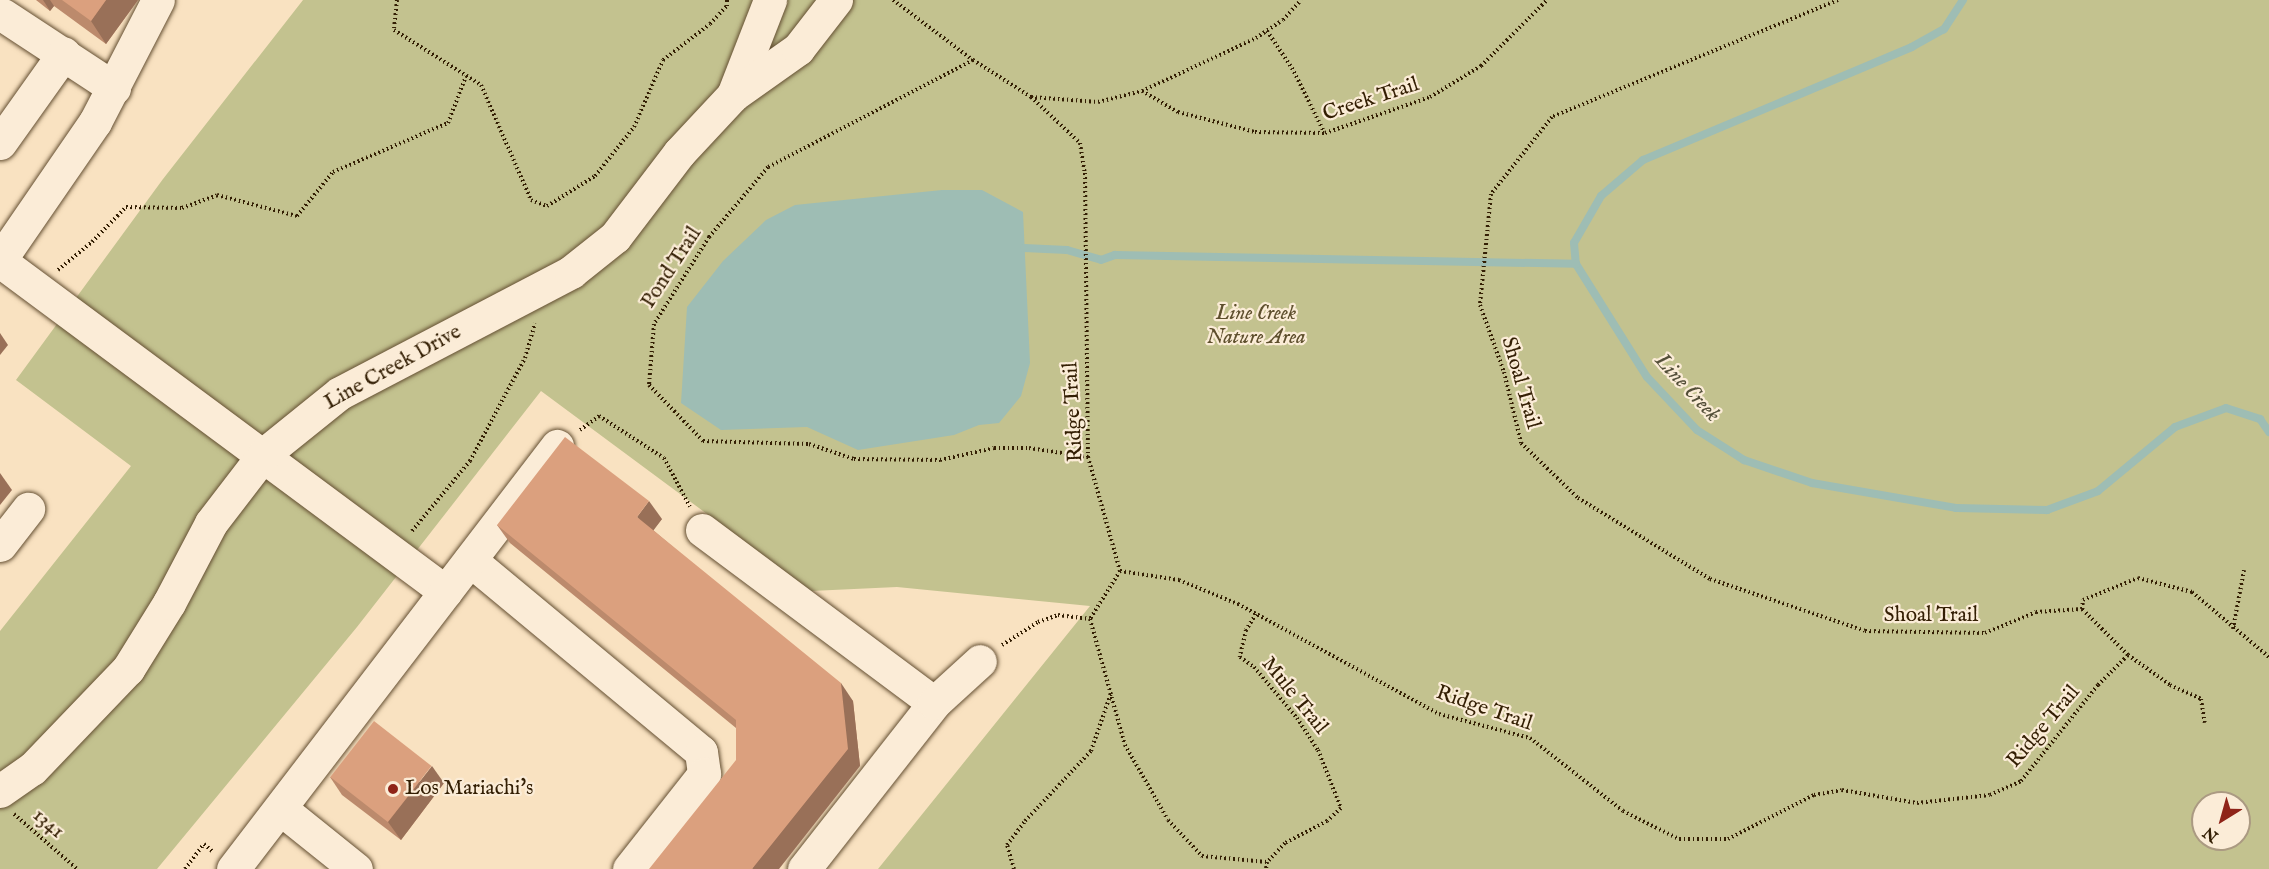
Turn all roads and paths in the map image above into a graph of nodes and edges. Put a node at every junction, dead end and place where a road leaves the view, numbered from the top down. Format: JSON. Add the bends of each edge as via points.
{"nodes":[{"id":1,"x":158,"y":0,"type":"edge"},
{"id":2,"x":398,"y":0,"type":"edge"},
{"id":3,"x":727,"y":0,"type":"edge"},
{"id":4,"x":770,"y":0,"type":"edge"},
{"id":5,"x":836,"y":0,"type":"edge"},
{"id":6,"x":893,"y":0,"type":"edge"},
{"id":7,"x":1301,"y":0,"type":"edge"},
{"id":8,"x":1547,"y":0,"type":"edge"},
{"id":9,"x":1838,"y":0,"type":"edge"},
{"id":10,"x":1,"y":15,"type":"edge"},
{"id":11,"x":1267,"y":31,"type":"junction"},
{"id":12,"x":64,"y":53,"type":"junction"},
{"id":13,"x":973,"y":60,"type":"junction"},
{"id":14,"x":466,"y":76,"type":"junction"},
{"id":15,"x":114,"y":88,"type":"junction"},
{"id":16,"x":1142,"y":91,"type":"junction"},
{"id":17,"x":733,"y":95,"type":"junction"},
{"id":18,"x":1031,"y":97,"type":"junction"},
{"id":19,"x":1325,"y":133,"type":"junction"},
{"id":20,"x":0,"y":143,"type":"edge"},
{"id":21,"x":0,"y":261,"type":"edge"},
{"id":22,"x":36,"y":288,"type":"junction"},
{"id":23,"x":525,"y":358,"type":"dead end"},
{"id":24,"x":557,"y":446,"type":"joint"},
{"id":25,"x":264,"y":454,"type":"junction"},
{"id":26,"x":1088,"y":458,"type":"junction"},
{"id":27,"x":28,"y":509,"type":"dead end"},
{"id":28,"x":702,"y":530,"type":"joint"},
{"id":29,"x":0,"y":545,"type":"edge"},
{"id":30,"x":393,"y":551,"type":"junction"},
{"id":31,"x":470,"y":560,"type":"junction"},
{"id":32,"x":2244,"y":570,"type":"dead end"},
{"id":33,"x":1120,"y":571,"type":"junction"},
{"id":34,"x":446,"y":592,"type":"junction"},
{"id":35,"x":2082,"y":609,"type":"junction"},
{"id":36,"x":1256,"y":614,"type":"junction"},
{"id":37,"x":1090,"y":619,"type":"junction"},
{"id":38,"x":2233,"y":629,"type":"junction"},
{"id":39,"x":2128,"y":655,"type":"junction"},
{"id":40,"x":2269,"y":657,"type":"edge"},
{"id":41,"x":980,"y":661,"type":"joint"},
{"id":42,"x":1111,"y":693,"type":"junction"},
{"id":43,"x":934,"y":703,"type":"junction"},
{"id":44,"x":2205,"y":723,"type":"dead end"},
{"id":45,"x":3,"y":799,"type":"edge"},
{"id":46,"x":281,"y":809,"type":"junction"},
{"id":47,"x":1267,"y":862,"type":"junction"},
{"id":48,"x":234,"y":868,"type":"edge"},
{"id":49,"x":77,"y":869,"type":"edge"},
{"id":50,"x":356,"y":869,"type":"edge"},
{"id":51,"x":629,"y":869,"type":"edge"},
{"id":52,"x":804,"y":869,"type":"edge"},
{"id":53,"x":1014,"y":869,"type":"edge"},
{"id":54,"x":1266,"y":869,"type":"edge"}],
"edges":[{"from":1,"to":15,"type":"street"},
{"from":2,"to":14,"type":"path","via":[[394,30]]},
{"from":3,"to":14,"type":"path","via":[[727,6],[710,24],[663,60],[634,127],[595,176],[547,206],[531,200],[481,85]]},
{"from":4,"to":17,"type":"street","name":"Line Creek Drive"},
{"from":5,"to":17,"type":"street","name":"Line Creek Drive","via":[[798,49]]},
{"from":6,"to":13,"type":"path"},
{"from":7,"to":11,"type":"path"},
{"from":8,"to":19,"type":"path","name":"Creek Trail","via":[[1481,66],[1430,97]]},
{"from":9,"to":35,"type":"path","name":"Shoal Trail","via":[[1552,117],[1491,194],[1480,305],[1504,372],[1521,443],[1578,498],[1710,579],[1865,631],[1985,633],[2036,612]]},
{"from":10,"to":12,"type":"street"},
{"from":11,"to":16,"type":"path"},
{"from":11,"to":19,"type":"path","via":[[1292,68]]},
{"from":12,"to":15,"type":"street"},
{"from":12,"to":20,"type":"street"},
{"from":13,"to":18,"type":"path"},
{"from":13,"to":26,"type":"path","name":"Pond Trail","via":[[768,167],[709,237],[654,324],[649,385],[703,441],[809,444],[854,459],[940,459],[994,447],[1029,448]]},
{"from":14,"to":22,"type":"path","via":[[448,123],[333,172],[297,216],[217,195],[182,208],[126,207],[92,242]]},
{"from":15,"to":21,"type":"street"},
{"from":16,"to":18,"type":"path","via":[[1098,102]]},
{"from":16,"to":19,"type":"path","name":"Creek Trail","via":[[1178,112],[1255,132]]},
{"from":17,"to":25,"type":"street","name":"Line Creek Drive","via":[[679,153],[615,237],[571,272],[340,393]]},
{"from":18,"to":26,"type":"path","name":"Ridge Trail","via":[[1080,143],[1085,173]]},
{"from":21,"to":22,"type":"street"},
{"from":22,"to":25,"type":"street"},
{"from":23,"to":30,"type":"path","via":[[470,461],[430,513]]},
{"from":24,"to":28,"type":"path","via":[[600,416],[664,458]]},
{"from":24,"to":31,"type":"street"},
{"from":25,"to":30,"type":"street"},
{"from":25,"to":45,"type":"street","name":"Line Creek Drive","via":[[211,523],[169,603],[128,669]]},
{"from":26,"to":33,"type":"path","name":"Ridge Trail"},
{"from":27,"to":29,"type":"street"},
{"from":28,"to":43,"type":"street"},
{"from":30,"to":34,"type":"street"},
{"from":31,"to":34,"type":"street"},
{"from":31,"to":51,"type":"street","via":[[701,752],[704,774]]},
{"from":32,"to":38,"type":"path"},
{"from":33,"to":36,"type":"path","name":"Ridge Trail","via":[[1179,580]]},
{"from":33,"to":37,"type":"path"},
{"from":34,"to":46,"type":"street"},
{"from":35,"to":38,"type":"path","via":[[2083,600],[2138,578],[2192,592]]},
{"from":35,"to":39,"type":"path"},
{"from":36,"to":39,"type":"path","name":"Ridge Trail","via":[[1439,714],[1530,738],[1623,811],[1679,839],[1728,839],[1814,795],[1842,790],[1917,803],[1990,795],[2021,781],[2098,685]]},
{"from":36,"to":47,"type":"path","name":"Mule Trail","via":[[1246,630],[1240,657],[1297,718],[1318,750],[1341,808],[1327,821],[1285,843]]},
{"from":37,"to":41,"type":"path","via":[[1058,615],[1038,622]]},
{"from":37,"to":42,"type":"path"},
{"from":38,"to":40,"type":"path"},
{"from":39,"to":44,"type":"path","via":[[2170,685],[2201,699]]},
{"from":41,"to":43,"type":"street"},
{"from":42,"to":47,"type":"path","via":[[1125,745],[1168,820],[1202,856]]},
{"from":42,"to":53,"type":"path","via":[[1091,751],[1007,845]]},
{"from":43,"to":52,"type":"street"},
{"from":45,"to":49,"type":"path","name":"1341"},
{"from":46,"to":48,"type":"street"},
{"from":46,"to":50,"type":"street"},
{"from":47,"to":54,"type":"path"}]}
